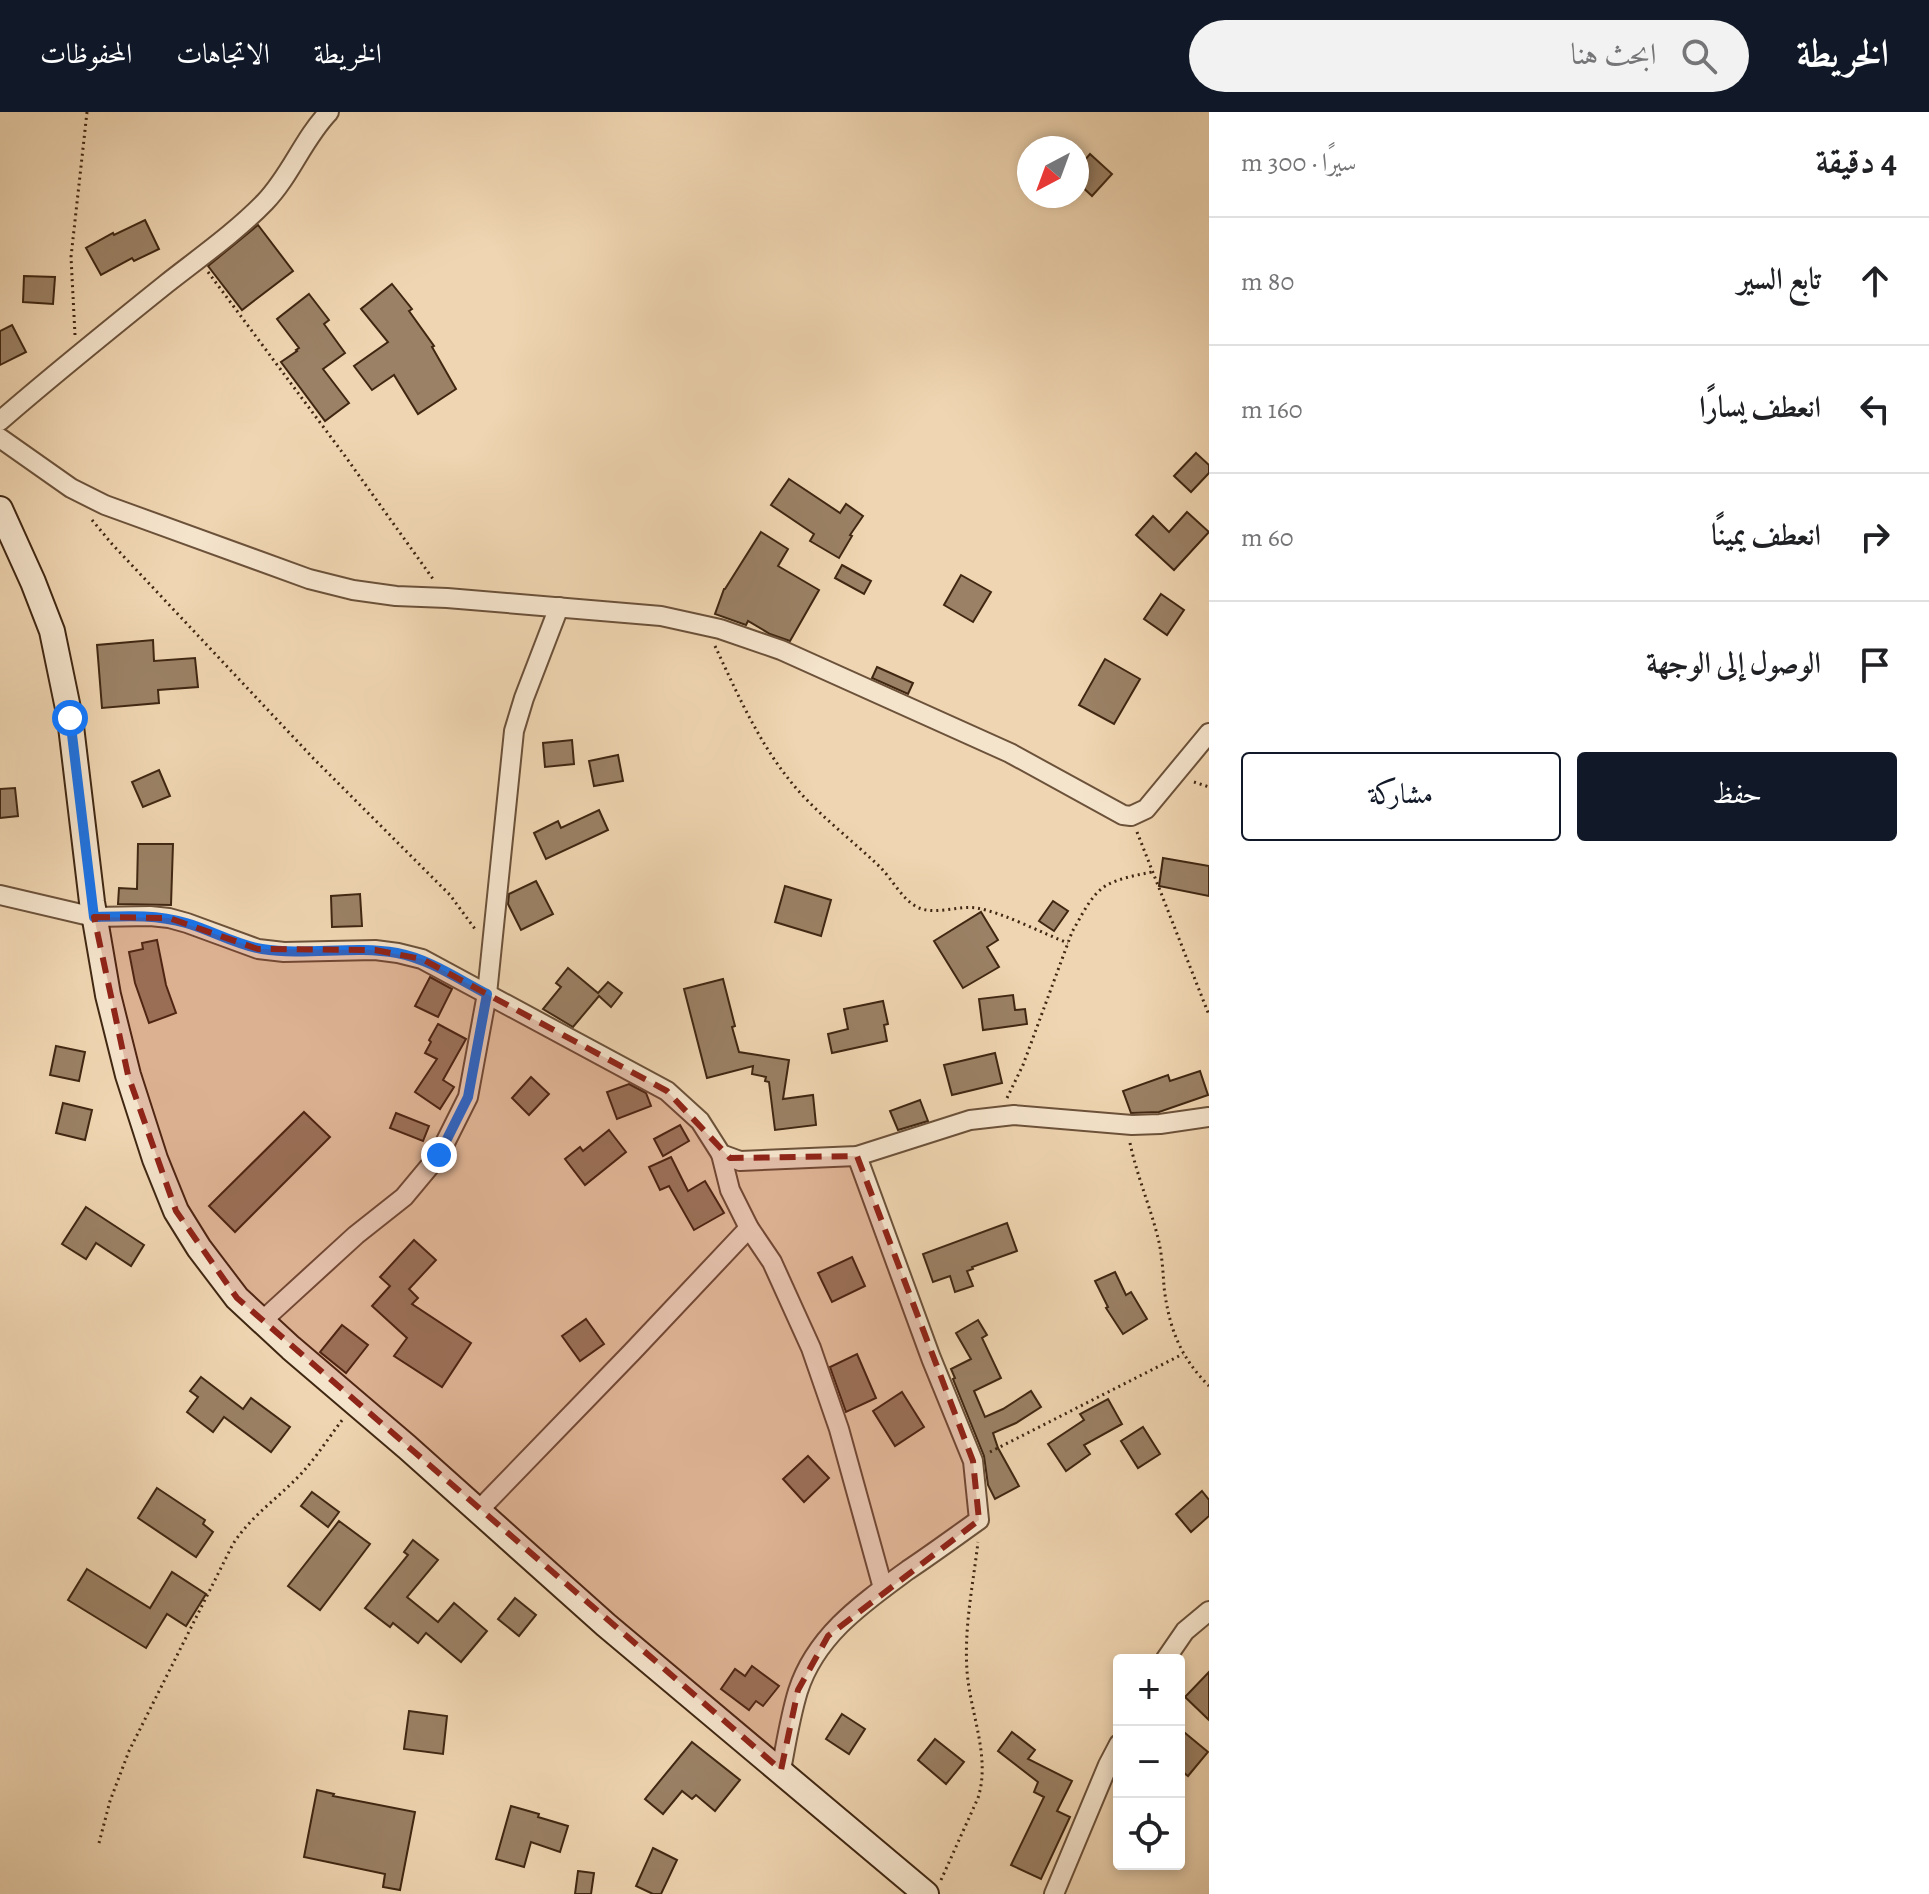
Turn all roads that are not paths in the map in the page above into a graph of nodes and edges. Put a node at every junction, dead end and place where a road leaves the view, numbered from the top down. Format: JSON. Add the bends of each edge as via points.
{"nodes":[{"id":1,"x":329,"y":112,"type":"edge"},
{"id":2,"x":0,"y":421,"type":"edge"},
{"id":3,"x":0,"y":438,"type":"edge"},
{"id":4,"x":0,"y":509,"type":"edge"},
{"id":5,"x":559,"y":607,"type":"junction"},
{"id":6,"x":1209,"y":733,"type":"edge"},
{"id":7,"x":0,"y":895,"type":"edge"},
{"id":8,"x":94,"y":917,"type":"junction"},
{"id":9,"x":487,"y":994,"type":"junction"},
{"id":10,"x":1209,"y":1117,"type":"edge"},
{"id":11,"x":721,"y":1154,"type":"junction"},
{"id":12,"x":857,"y":1156,"type":"junction"},
{"id":13,"x":749,"y":1228,"type":"junction"},
{"id":14,"x":262,"y":1321,"type":"junction"},
{"id":15,"x":478,"y":1511,"type":"junction"},
{"id":16,"x":883,"y":1588,"type":"junction"},
{"id":17,"x":1209,"y":1611,"type":"edge"},
{"id":18,"x":1169,"y":1654,"type":"edge"},
{"id":19,"x":1113,"y":1755,"type":"edge"},
{"id":20,"x":781,"y":1770,"type":"junction"},
{"id":21,"x":933,"y":1887,"type":"edge"},
{"id":22,"x":1054,"y":1894,"type":"edge"}],
"edges":[{"from":1,"to":2,"type":"street","via":[[265,202]]},
{"from":3,"to":5,"type":"street","via":[[105,505],[309,579],[396,596]]},
{"from":4,"to":8,"type":"street","via":[[52,631],[70,718]]},
{"from":5,"to":6,"type":"street","via":[[661,616],[720,629],[796,657],[1010,753],[1123,815],[1146,809]]},
{"from":5,"to":9,"type":"street","via":[[514,731]]},
{"from":7,"to":8,"type":"street"},
{"from":8,"to":9,"type":"street","via":[[169,918],[258,949],[398,953],[422,959]]},
{"from":8,"to":14,"type":"street","via":[[128,1075],[176,1211],[237,1298]]},
{"from":9,"to":11,"type":"street","via":[[667,1091],[700,1121]]},
{"from":9,"to":14,"type":"street","via":[[468,1097],[439,1155],[404,1197]]},
{"from":10,"to":12,"type":"street","via":[[1127,1125],[998,1116]]},
{"from":11,"to":12,"type":"street","via":[[740,1161]]},
{"from":11,"to":13,"type":"street","via":[[730,1190]]},
{"from":12,"to":16,"type":"street","via":[[973,1461],[979,1520]]},
{"from":13,"to":15,"type":"street"},
{"from":13,"to":16,"type":"street","via":[[772,1262],[811,1348]]},
{"from":14,"to":15,"type":"street"},
{"from":15,"to":20,"type":"street"},
{"from":16,"to":20,"type":"street","via":[[848,1615],[813,1659],[798,1690]]},
{"from":17,"to":18,"type":"street","via":[[1185,1631]]},
{"from":19,"to":22,"type":"street"},
{"from":20,"to":21,"type":"street"}]}
